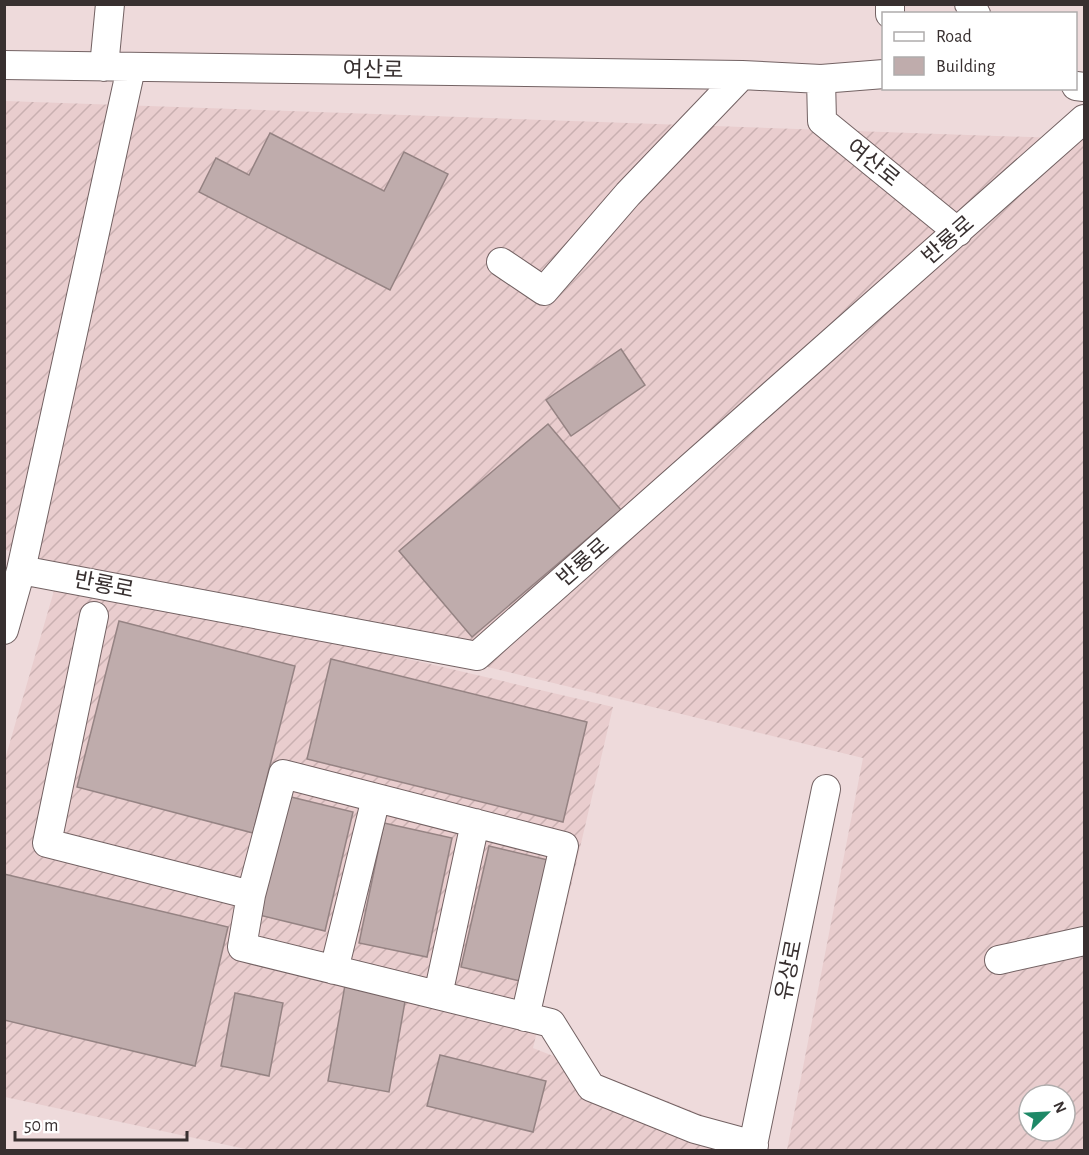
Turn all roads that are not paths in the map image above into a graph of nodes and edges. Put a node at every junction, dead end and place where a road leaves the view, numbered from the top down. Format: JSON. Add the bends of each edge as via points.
{"nodes":[{"id":1,"x":110,"y":4,"type":"edge"},
{"id":2,"x":4,"y":65,"type":"edge"},
{"id":3,"x":117,"y":68,"type":"junction"},
{"id":4,"x":882,"y":74,"type":"edge"},
{"id":5,"x":742,"y":75,"type":"junction"},
{"id":6,"x":821,"y":79,"type":"junction"},
{"id":7,"x":1084,"y":119,"type":"edge"},
{"id":8,"x":957,"y":232,"type":"junction"},
{"id":9,"x":501,"y":262,"type":"dead end"},
{"id":10,"x":21,"y":570,"type":"junction"},
{"id":11,"x":94,"y":616,"type":"dead end"},
{"id":12,"x":4,"y":630,"type":"edge"},
{"id":13,"x":826,"y":789,"type":"dead end"},
{"id":14,"x":376,"y":798,"type":"junction"},
{"id":15,"x":475,"y":823,"type":"junction"},
{"id":16,"x":251,"y":895,"type":"junction"},
{"id":17,"x":1084,"y":941,"type":"edge"},
{"id":18,"x":999,"y":960,"type":"dead end"},
{"id":19,"x":334,"y":970,"type":"junction"},
{"id":20,"x":438,"y":995,"type":"junction"},
{"id":21,"x":525,"y":1017,"type":"junction"},
{"id":22,"x":753,"y":1148,"type":"edge"}],
"edges":[{"from":1,"to":3,"type":"street"},
{"from":2,"to":3,"type":"street","name":"여산로"},
{"from":3,"to":5,"type":"street","name":"여산로"},
{"from":3,"to":10,"type":"street"},
{"from":4,"to":6,"type":"street","name":"여산로"},
{"from":5,"to":6,"type":"street","name":"여산로"},
{"from":5,"to":9,"type":"street","via":[[628,194],[544,291]]},
{"from":6,"to":8,"type":"street","name":"여산로","via":[[822,121]]},
{"from":7,"to":8,"type":"street","name":"반룡로"},
{"from":8,"to":10,"type":"street","name":"반룡로","via":[[477,656]]},
{"from":10,"to":12,"type":"street"},
{"from":11,"to":16,"type":"street","via":[[47,843]]},
{"from":13,"to":22,"type":"street","name":"유상로"},
{"from":14,"to":15,"type":"street"},
{"from":14,"to":16,"type":"street","via":[[283,774]]},
{"from":14,"to":19,"type":"street"},
{"from":15,"to":20,"type":"street"},
{"from":15,"to":21,"type":"street","via":[[564,846]]},
{"from":16,"to":19,"type":"street","via":[[242,947]]},
{"from":17,"to":18,"type":"street"},
{"from":19,"to":20,"type":"street"},
{"from":20,"to":21,"type":"street"},
{"from":21,"to":22,"type":"street","via":[[552,1023],[591,1088]]}]}
